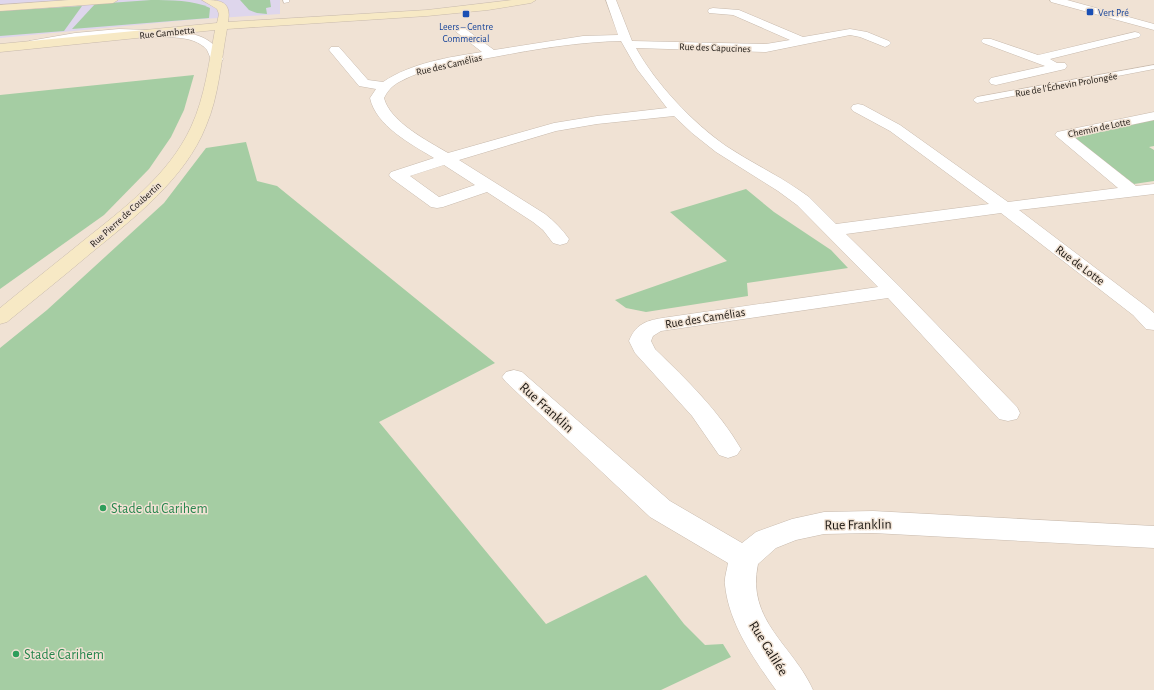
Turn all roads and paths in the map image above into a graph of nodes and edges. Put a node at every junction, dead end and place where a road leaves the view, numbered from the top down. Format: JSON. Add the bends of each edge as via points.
{"nodes":[{"id":1,"x":113,"y":0,"type":"edge"},
{"id":2,"x":207,"y":0,"type":"edge"},
{"id":3,"x":219,"y":0,"type":"edge"},
{"id":4,"x":514,"y":0,"type":"edge"},
{"id":5,"x":532,"y":0,"type":"edge"},
{"id":6,"x":611,"y":0,"type":"edge"},
{"id":7,"x":1055,"y":0,"type":"edge"},
{"id":8,"x":234,"y":5,"type":"dead end"},
{"id":9,"x":0,"y":8,"type":"edge"},
{"id":10,"x":713,"y":11,"type":"dead end"},
{"id":11,"x":240,"y":14,"type":"dead end"},
{"id":12,"x":334,"y":18,"type":"junction"},
{"id":13,"x":298,"y":21,"type":"junction"},
{"id":14,"x":221,"y":26,"type":"junction"},
{"id":15,"x":1154,"y":27,"type":"edge"},
{"id":16,"x":459,"y":29,"type":"dead end"},
{"id":17,"x":158,"y":33,"type":"junction"},
{"id":18,"x":142,"y":35,"type":"junction"},
{"id":19,"x":174,"y":35,"type":"junction"},
{"id":20,"x":1135,"y":35,"type":"dead end"},
{"id":21,"x":626,"y":41,"type":"junction"},
{"id":22,"x":802,"y":41,"type":"junction"},
{"id":23,"x":987,"y":41,"type":"dead end"},
{"id":24,"x":885,"y":43,"type":"dead end"},
{"id":25,"x":18,"y":46,"type":"junction"},
{"id":26,"x":0,"y":47,"type":"edge"},
{"id":27,"x":335,"y":50,"type":"dead end"},
{"id":28,"x":492,"y":54,"type":"junction"},
{"id":29,"x":217,"y":59,"type":"junction"},
{"id":30,"x":1037,"y":59,"type":"junction"},
{"id":31,"x":1074,"y":63,"type":"dead end"},
{"id":32,"x":1058,"y":66,"type":"junction"},
{"id":33,"x":1154,"y":67,"type":"edge"},
{"id":34,"x":996,"y":81,"type":"dead end"},
{"id":35,"x":385,"y":86,"type":"junction"},
{"id":36,"x":977,"y":100,"type":"dead end"},
{"id":37,"x":858,"y":108,"type":"dead end"},
{"id":38,"x":679,"y":111,"type":"junction"},
{"id":39,"x":1154,"y":116,"type":"edge"},
{"id":40,"x":446,"y":159,"type":"junction"},
{"id":41,"x":488,"y":186,"type":"junction"},
{"id":42,"x":1154,"y":189,"type":"edge"},
{"id":43,"x":1132,"y":191,"type":"junction"},
{"id":44,"x":1004,"y":207,"type":"junction"},
{"id":45,"x":833,"y":230,"type":"junction"},
{"id":46,"x":560,"y":239,"type":"dead end"},
{"id":47,"x":893,"y":291,"type":"junction"},
{"id":48,"x":0,"y":318,"type":"edge"},
{"id":49,"x":1154,"y":324,"type":"edge"},
{"id":50,"x":514,"y":377,"type":"dead end"},
{"id":51,"x":1008,"y":413,"type":"dead end"},
{"id":52,"x":728,"y":449,"type":"dead end"},
{"id":53,"x":1154,"y":537,"type":"edge"},
{"id":54,"x":744,"y":558,"type":"junction"},
{"id":55,"x":796,"y":690,"type":"edge"}],
"edges":[{"from":1,"to":9,"type":"street"},
{"from":2,"to":14,"type":"street","name":"Rue Pierre de Coubertin","via":[[224,9]]},
{"from":3,"to":8,"type":"street"},
{"from":4,"to":12,"type":"street","name":"Rue Gambetta","via":[[417,6]]},
{"from":5,"to":12,"type":"street","name":"Rue Gambetta","via":[[488,7]]},
{"from":6,"to":21,"type":"street"},
{"from":7,"to":15,"type":"street"},
{"from":10,"to":22,"type":"street","via":[[735,12]]},
{"from":11,"to":13,"type":"street","via":[[263,20]]},
{"from":12,"to":13,"type":"street","name":"Rue Gambetta"},
{"from":13,"to":14,"type":"street","name":"Rue Gambetta"},
{"from":14,"to":17,"type":"street","name":"Rue Gambetta"},
{"from":14,"to":29,"type":"street","name":"Rue Pierre de Coubertin"},
{"from":16,"to":28,"type":"street","name":"Rue des Camélias"},
{"from":17,"to":18,"type":"street","name":"Rue Gambetta"},
{"from":17,"to":19,"type":"lane"},
{"from":17,"to":25,"type":"lane","via":[[123,31],[75,35]]},
{"from":18,"to":19,"type":"street"},
{"from":18,"to":25,"type":"street","name":"Rue Gambetta"},
{"from":19,"to":29,"type":"street","via":[[203,41],[214,50]]},
{"from":20,"to":30,"type":"street"},
{"from":21,"to":22,"type":"street","name":"Rue des Capucines","via":[[751,48],[766,48]]},
{"from":21,"to":28,"type":"street","name":"Rue des Camélias","via":[[584,39]]},
{"from":21,"to":38,"type":"street","via":[[650,77]]},
{"from":22,"to":24,"type":"street","name":"Rue des Capucines","via":[[850,32]]},
{"from":23,"to":30,"type":"street"},
{"from":25,"to":26,"type":"street","name":"Rue Gambetta"},
{"from":27,"to":35,"type":"street","via":[[364,83]]},
{"from":28,"to":35,"type":"street","name":"Rue des Camélias","via":[[430,66],[397,78]]},
{"from":29,"to":48,"type":"street","name":"Rue Pierre de Coubertin","via":[[203,120],[174,166],[158,185],[118,222]]},
{"from":30,"to":32,"type":"street"},
{"from":31,"to":32,"type":"street"},
{"from":32,"to":34,"type":"street"},
{"from":33,"to":36,"type":"lane","name":"Rue de l'Échevin Prolongée"},
{"from":35,"to":40,"type":"street","via":[[377,98],[386,116]]},
{"from":37,"to":44,"type":"street","name":"Rue de Lotte","via":[[895,128]]},
{"from":38,"to":40,"type":"street","via":[[554,127]]},
{"from":38,"to":45,"type":"street","via":[[710,141],[790,191]]},
{"from":39,"to":43,"type":"street","name":"Chemin de Lotte","via":[[1062,135]]},
{"from":40,"to":41,"type":"street"},
{"from":40,"to":41,"type":"street","via":[[397,175],[437,203]]},
{"from":41,"to":46,"type":"street","via":[[539,218]]},
{"from":42,"to":43,"type":"street"},
{"from":43,"to":44,"type":"street"},
{"from":44,"to":45,"type":"street"},
{"from":44,"to":49,"type":"street","name":"Rue de Lotte"},
{"from":45,"to":47,"type":"street"},
{"from":47,"to":51,"type":"street"},
{"from":47,"to":52,"type":"street","name":"Rue des Camélias","via":[[669,323],[654,326],[643,332],[640,341],[646,353],[703,411]]},
{"from":50,"to":54,"type":"street","name":"Rue Franklin","via":[[660,509]]},
{"from":53,"to":54,"type":"street","name":"Rue Franklin","via":[[872,522],[824,523],[792,530],[766,540]]},
{"from":54,"to":55,"type":"street","name":"Rue Galilée","via":[[740,584],[746,610],[761,640]]}]}
